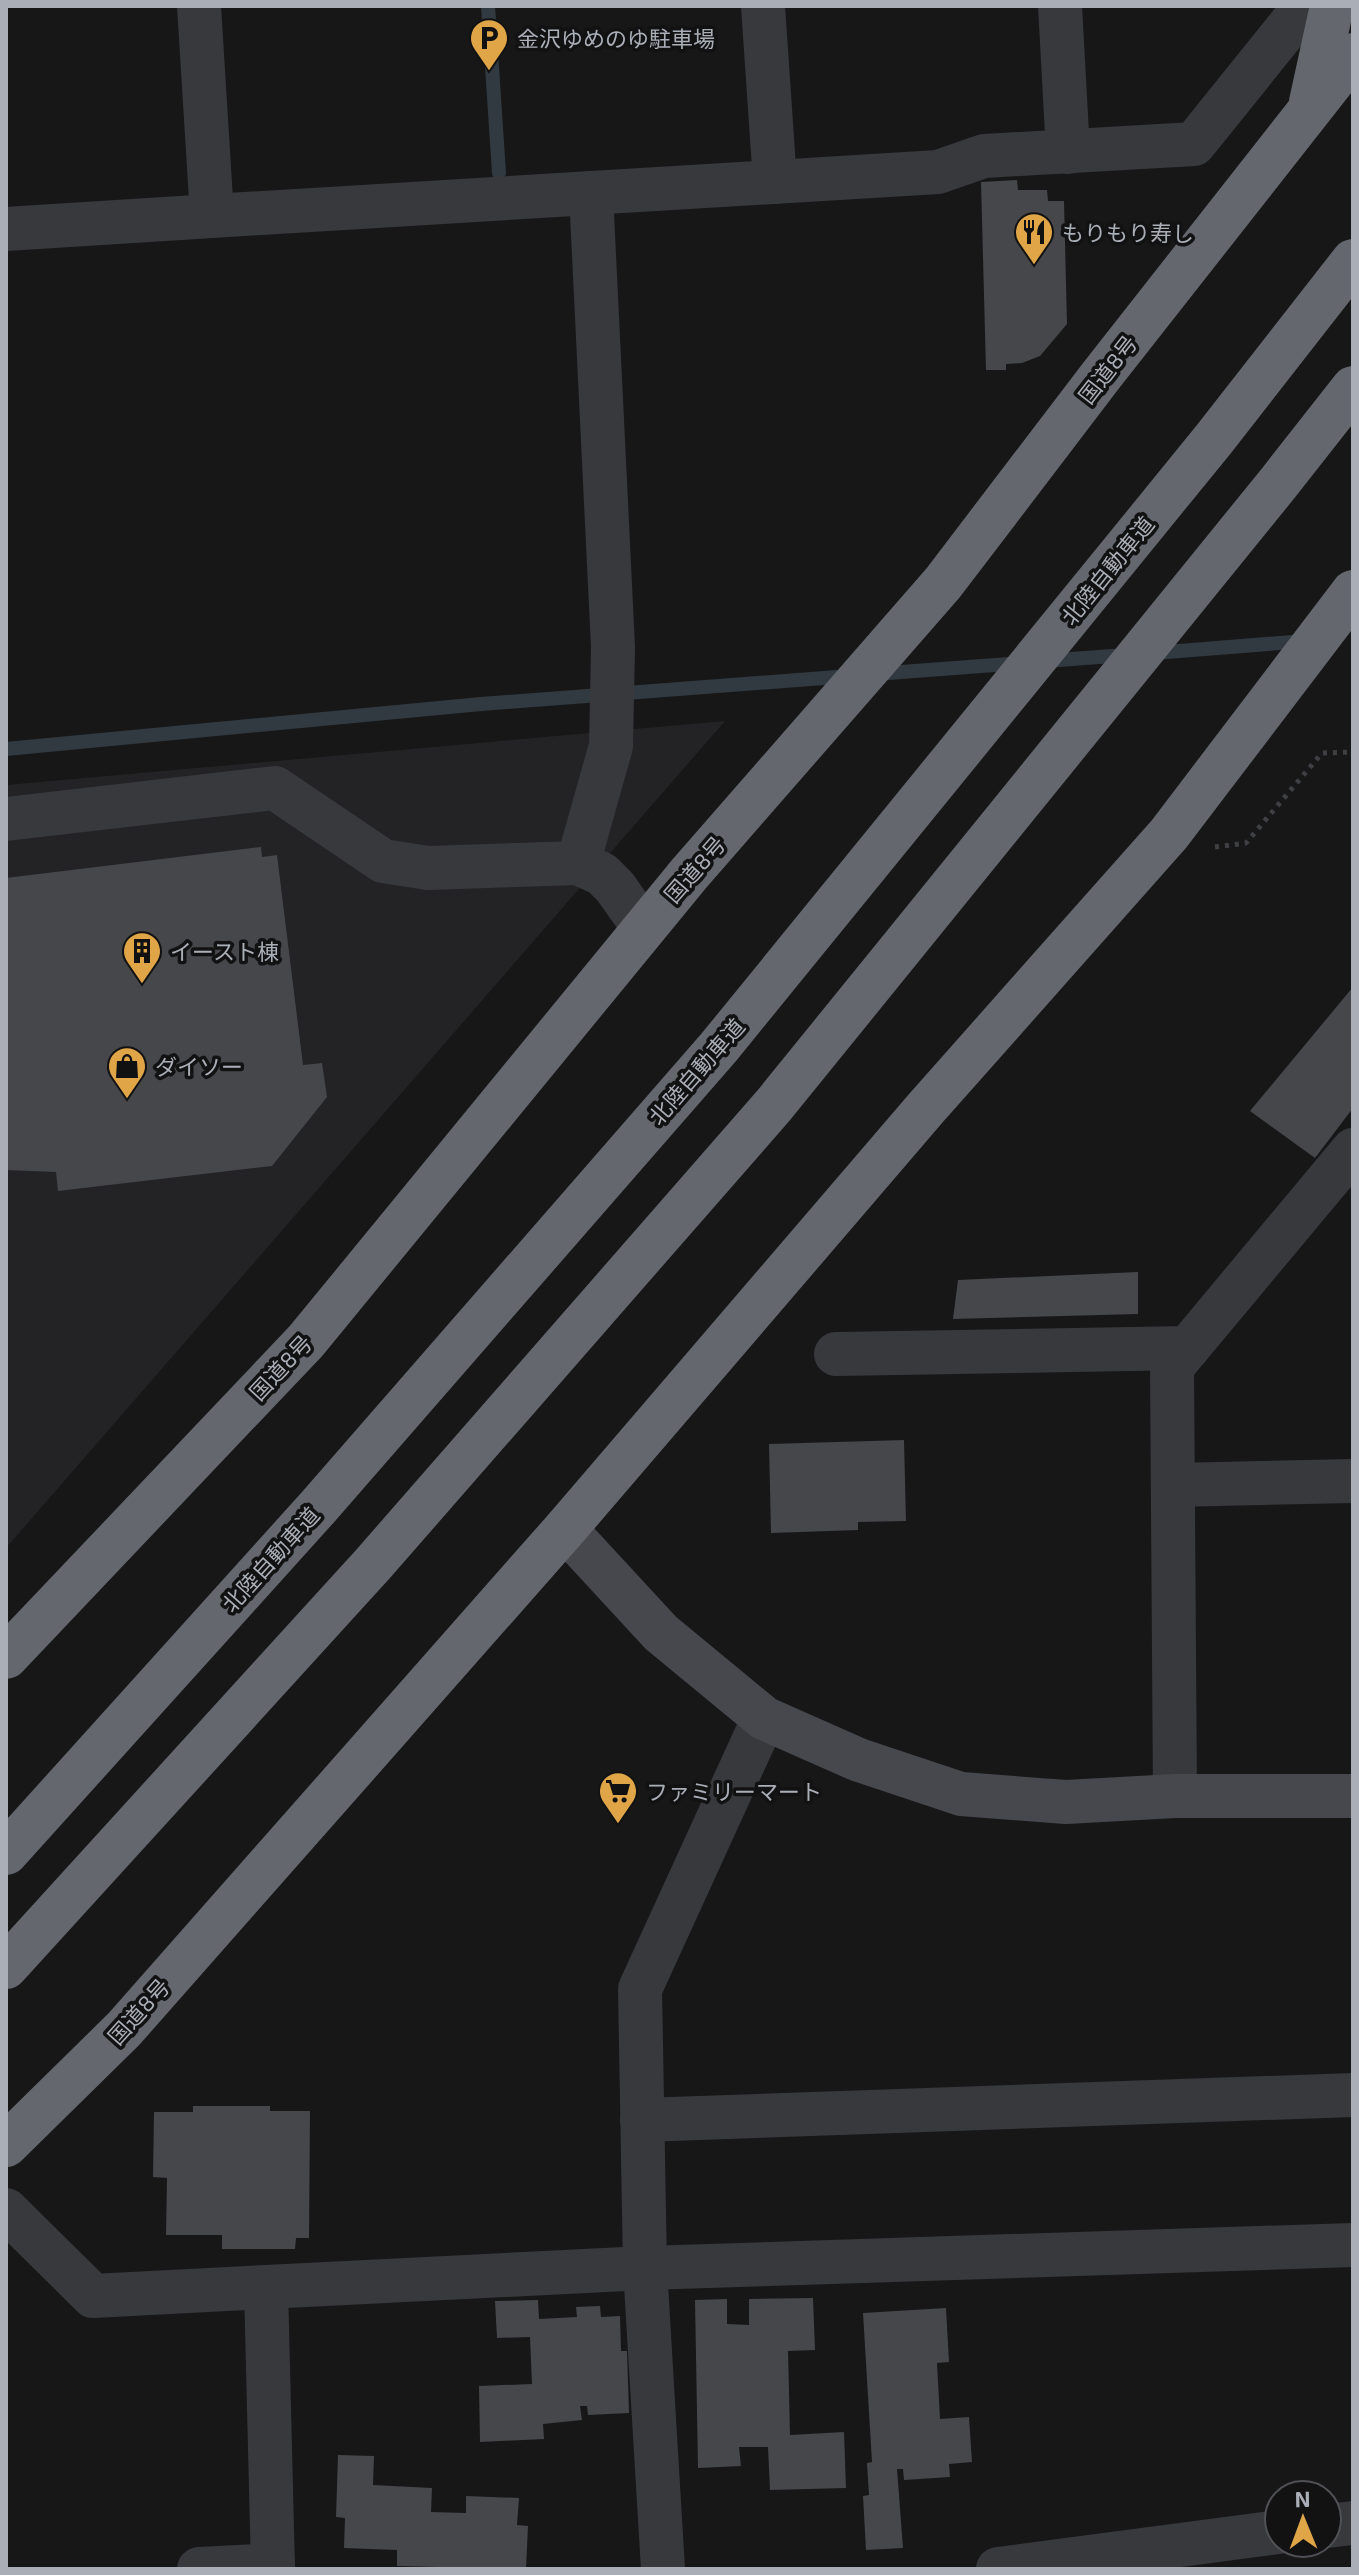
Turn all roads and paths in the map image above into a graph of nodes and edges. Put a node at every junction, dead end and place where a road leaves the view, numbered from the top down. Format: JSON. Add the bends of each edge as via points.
{"nodes":[{"id":1,"x":199,"y":6,"type":"edge"},
{"id":2,"x":763,"y":6,"type":"edge"},
{"id":3,"x":1060,"y":6,"type":"edge"},
{"id":4,"x":1305,"y":6,"type":"edge"},
{"id":5,"x":1332,"y":6,"type":"edge"},
{"id":6,"x":1353,"y":55,"type":"edge"},
{"id":7,"x":1309,"y":112,"type":"junction"},
{"id":8,"x":1068,"y":152,"type":"junction"},
{"id":9,"x":775,"y":182,"type":"junction"},
{"id":10,"x":591,"y":193,"type":"junction"},
{"id":11,"x":212,"y":216,"type":"junction"},
{"id":12,"x":6,"y":229,"type":"edge"},
{"id":13,"x":1353,"y":261,"type":"edge"},
{"id":14,"x":1353,"y":388,"type":"edge"},
{"id":15,"x":1353,"y":592,"type":"edge"},
{"id":16,"x":1353,"y":752,"type":"edge"},
{"id":17,"x":6,"y":819,"type":"edge"},
{"id":18,"x":1160,"y":844,"type":"junction"},
{"id":19,"x":578,"y":863,"type":"junction"},
{"id":20,"x":644,"y":928,"type":"junction"},
{"id":21,"x":1353,"y":1150,"type":"edge"},
{"id":22,"x":1337,"y":1189,"type":"edge"},
{"id":23,"x":1188,"y":1348,"type":"junction"},
{"id":24,"x":836,"y":1354,"type":"dead end"},
{"id":25,"x":1353,"y":1481,"type":"edge"},
{"id":26,"x":1173,"y":1485,"type":"junction"},
{"id":27,"x":565,"y":1529,"type":"junction"},
{"id":28,"x":6,"y":1657,"type":"edge"},
{"id":29,"x":764,"y":1718,"type":"junction"},
{"id":30,"x":1175,"y":1796,"type":"junction"},
{"id":31,"x":1353,"y":1796,"type":"edge"},
{"id":32,"x":6,"y":1853,"type":"edge"},
{"id":33,"x":6,"y":1967,"type":"edge"},
{"id":34,"x":1353,"y":2095,"type":"edge"},
{"id":35,"x":642,"y":2120,"type":"junction"},
{"id":36,"x":6,"y":2145,"type":"edge"},
{"id":37,"x":6,"y":2210,"type":"edge"},
{"id":38,"x":1353,"y":2245,"type":"edge"},
{"id":39,"x":645,"y":2268,"type":"junction"},
{"id":40,"x":266,"y":2287,"type":"junction"},
{"id":41,"x":1263,"y":2534,"type":"edge"},
{"id":42,"x":273,"y":2567,"type":"edge"},
{"id":43,"x":199,"y":2569,"type":"edge"},
{"id":44,"x":663,"y":2569,"type":"edge"},
{"id":45,"x":998,"y":2569,"type":"edge"}],
"edges":[{"from":1,"to":11,"type":"street"},
{"from":2,"to":9,"type":"street"},
{"from":3,"to":8,"type":"street"},
{"from":4,"to":8,"type":"street","via":[[1194,144]]},
{"from":5,"to":7,"type":"highway"},
{"from":6,"to":7,"type":"highway","name":"国道8号"},
{"from":7,"to":20,"type":"highway","name":"国道8号","via":[[943,583]]},
{"from":8,"to":9,"type":"street","via":[[984,156],[938,172]]},
{"from":9,"to":10,"type":"street"},
{"from":10,"to":11,"type":"street"},
{"from":10,"to":19,"type":"street","via":[[613,647],[611,746]]},
{"from":11,"to":12,"type":"street"},
{"from":13,"to":32,"type":"highway","name":"北陸自動車道","via":[[719,1047],[319,1506]]},
{"from":14,"to":33,"type":"highway","via":[[774,1105],[373,1564]]},
{"from":15,"to":18,"type":"highway","name":"国道8号"},
{"from":16,"to":18,"type":"path","via":[[1322,753],[1246,843]]},
{"from":17,"to":19,"type":"street","via":[[275,788],[383,861],[428,868]]},
{"from":18,"to":27,"type":"highway","name":"国道8号"},
{"from":19,"to":20,"type":"street","via":[[602,874]]},
{"from":20,"to":28,"type":"highway","name":"国道8号","via":[[306,1341]]},
{"from":21,"to":22,"type":"street"},
{"from":22,"to":23,"type":"street"},
{"from":23,"to":24,"type":"street"},
{"from":23,"to":26,"type":"street","via":[[1172,1367]]},
{"from":25,"to":26,"type":"street"},
{"from":26,"to":30,"type":"street"},
{"from":27,"to":29,"type":"street","via":[[661,1633]]},
{"from":27,"to":36,"type":"highway","name":"国道8号","via":[[124,2029]]},
{"from":29,"to":30,"type":"street","via":[[859,1760],[961,1794],[1066,1802]]},
{"from":29,"to":35,"type":"street","via":[[640,1989]]},
{"from":30,"to":31,"type":"street"},
{"from":34,"to":35,"type":"street"},
{"from":35,"to":39,"type":"street"},
{"from":37,"to":40,"type":"street","via":[[93,2296]]},
{"from":38,"to":39,"type":"street"},
{"from":39,"to":40,"type":"street"},
{"from":39,"to":44,"type":"street"},
{"from":40,"to":42,"type":"street"},
{"from":41,"to":45,"type":"street"},
{"from":42,"to":43,"type":"street"}]}
